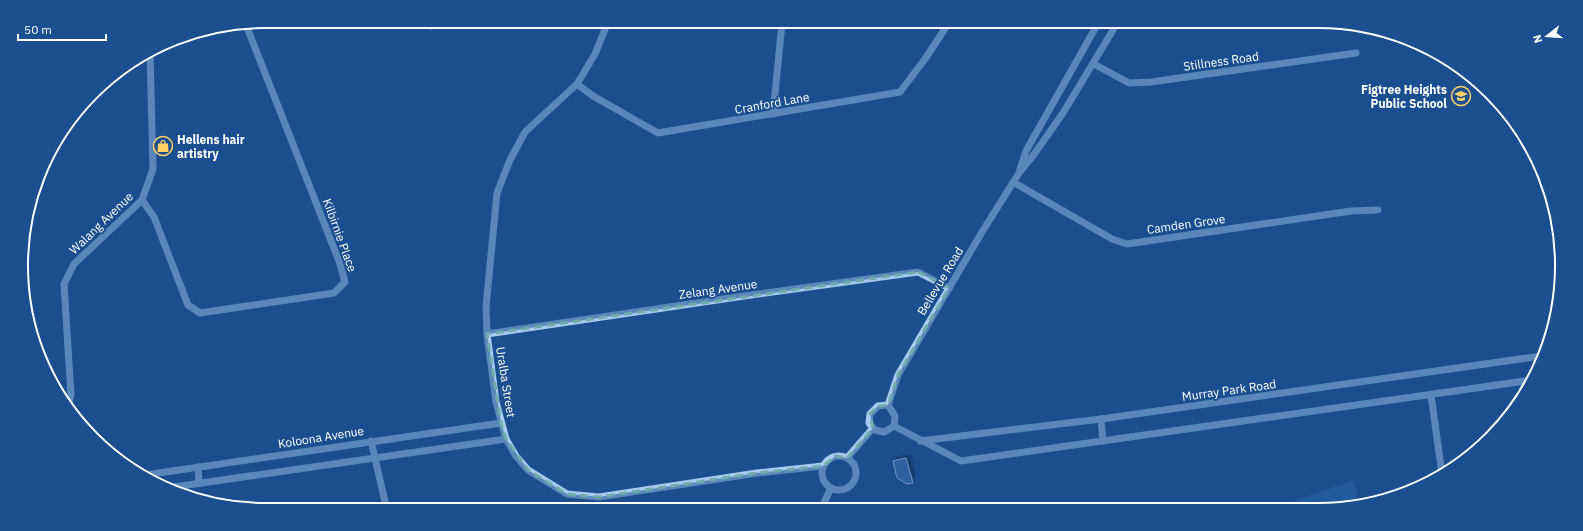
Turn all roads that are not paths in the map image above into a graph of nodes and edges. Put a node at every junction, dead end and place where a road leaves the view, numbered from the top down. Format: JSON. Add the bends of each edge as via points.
{"nodes":[{"id":1,"x":606,"y":28,"type":"edge"},
{"id":2,"x":782,"y":28,"type":"edge"},
{"id":3,"x":945,"y":28,"type":"edge"},
{"id":4,"x":1095,"y":28,"type":"edge"},
{"id":5,"x":1114,"y":28,"type":"edge"},
{"id":6,"x":248,"y":29,"type":"edge"},
{"id":7,"x":1356,"y":53,"type":"dead end"},
{"id":8,"x":150,"y":58,"type":"edge"},
{"id":9,"x":1094,"y":64,"type":"junction"},
{"id":10,"x":577,"y":84,"type":"junction"},
{"id":11,"x":773,"y":114,"type":"junction"},
{"id":12,"x":1019,"y":173,"type":"junction"},
{"id":13,"x":1013,"y":182,"type":"junction"},
{"id":14,"x":142,"y":200,"type":"junction"},
{"id":15,"x":1378,"y":210,"type":"dead end"},
{"id":16,"x":949,"y":288,"type":"junction"},
{"id":17,"x":487,"y":334,"type":"junction"},
{"id":18,"x":1537,"y":357,"type":"edge"},
{"id":19,"x":1525,"y":381,"type":"edge"},
{"id":20,"x":1430,"y":395,"type":"junction"},
{"id":21,"x":70,"y":400,"type":"edge"},
{"id":22,"x":888,"y":405,"type":"junction"},
{"id":23,"x":1101,"y":419,"type":"junction"},
{"id":24,"x":501,"y":422,"type":"junction"},
{"id":25,"x":894,"y":426,"type":"junction"},
{"id":26,"x":873,"y":428,"type":"junction"},
{"id":27,"x":506,"y":439,"type":"junction"},
{"id":28,"x":371,"y":441,"type":"junction"},
{"id":29,"x":920,"y":441,"type":"junction"},
{"id":30,"x":1103,"y":441,"type":"junction"},
{"id":31,"x":374,"y":458,"type":"junction"},
{"id":32,"x":848,"y":458,"type":"junction"},
{"id":33,"x":823,"y":466,"type":"junction"},
{"id":34,"x":198,"y":467,"type":"junction"},
{"id":35,"x":1441,"y":468,"type":"edge"},
{"id":36,"x":152,"y":474,"type":"edge"},
{"id":37,"x":199,"y":483,"type":"junction"},
{"id":38,"x":179,"y":486,"type":"edge"},
{"id":39,"x":831,"y":488,"type":"junction"},
{"id":40,"x":385,"y":503,"type":"edge"},
{"id":41,"x":824,"y":503,"type":"edge"}],
"edges":[{"from":1,"to":10,"type":"street","name":"Uralba Street","via":[[596,54]]},
{"from":2,"to":11,"type":"street"},
{"from":3,"to":11,"type":"street","name":"Cranford Lane","via":[[900,92]]},
{"from":4,"to":12,"type":"street","name":"Bellevue Road","via":[[1026,151]]},
{"from":5,"to":9,"type":"street","name":"Bellevue Road"},
{"from":6,"to":14,"type":"street","name":"Kilbirnie Place","via":[[345,282],[334,293],[200,313],[188,305],[154,217]]},
{"from":7,"to":9,"type":"street","name":"Stillness Road","via":[[1129,83]]},
{"from":8,"to":14,"type":"street","name":"Walang Avenue","via":[[153,169]]},
{"from":9,"to":12,"type":"street","name":"Bellevue Road","via":[[1063,113]]},
{"from":10,"to":11,"type":"street","name":"Cranford Lane","via":[[658,133]]},
{"from":10,"to":17,"type":"street","name":"Uralba Street","via":[[525,132],[497,193],[486,307]]},
{"from":12,"to":13,"type":"street","name":"Bellevue Road"},
{"from":13,"to":15,"type":"street","name":"Camden Grove","via":[[1112,239],[1126,244],[1351,211]]},
{"from":13,"to":16,"type":"street","name":"Bellevue Road"},
{"from":14,"to":21,"type":"street","name":"Walang Avenue","via":[[74,264],[64,284]]},
{"from":16,"to":17,"type":"street","name":"Zelang Avenue","via":[[918,272]]},
{"from":16,"to":22,"type":"street","name":"Bellevue Road","via":[[898,375]]},
{"from":17,"to":24,"type":"street","name":"Uralba Street"},
{"from":18,"to":23,"type":"street","name":"Murray Park Road"},
{"from":19,"to":20,"type":"street"},
{"from":20,"to":30,"type":"street"},
{"from":20,"to":35,"type":"street"},
{"from":22,"to":25,"type":"street","via":[[895,416]]},
{"from":22,"to":26,"type":"street","via":[[878,406],[870,414],[869,422]]},
{"from":23,"to":29,"type":"street","name":"Murray Park Road"},
{"from":23,"to":30,"type":"street"},
{"from":24,"to":27,"type":"street","name":"Uralba Street"},
{"from":24,"to":28,"type":"street","name":"Koloona Avenue"},
{"from":25,"to":26,"type":"street","via":[[884,432]]},
{"from":25,"to":29,"type":"street"},
{"from":26,"to":32,"type":"street"},
{"from":27,"to":31,"type":"street"},
{"from":27,"to":33,"type":"street","name":"Uralba Street","via":[[528,470],[566,494],[599,497],[757,473]]},
{"from":28,"to":31,"type":"street"},
{"from":28,"to":34,"type":"street","name":"Koloona Avenue"},
{"from":29,"to":30,"type":"street","via":[[961,461]]},
{"from":31,"to":37,"type":"street"},
{"from":31,"to":40,"type":"street"},
{"from":32,"to":33,"type":"street","via":[[836,456]]},
{"from":32,"to":39,"type":"street","via":[[855,467],[855,479],[848,488]]},
{"from":33,"to":39,"type":"street","via":[[823,478]]},
{"from":34,"to":36,"type":"street","name":"Koloona Avenue"},
{"from":34,"to":37,"type":"street"},
{"from":37,"to":38,"type":"street"},
{"from":39,"to":41,"type":"street"}]}
